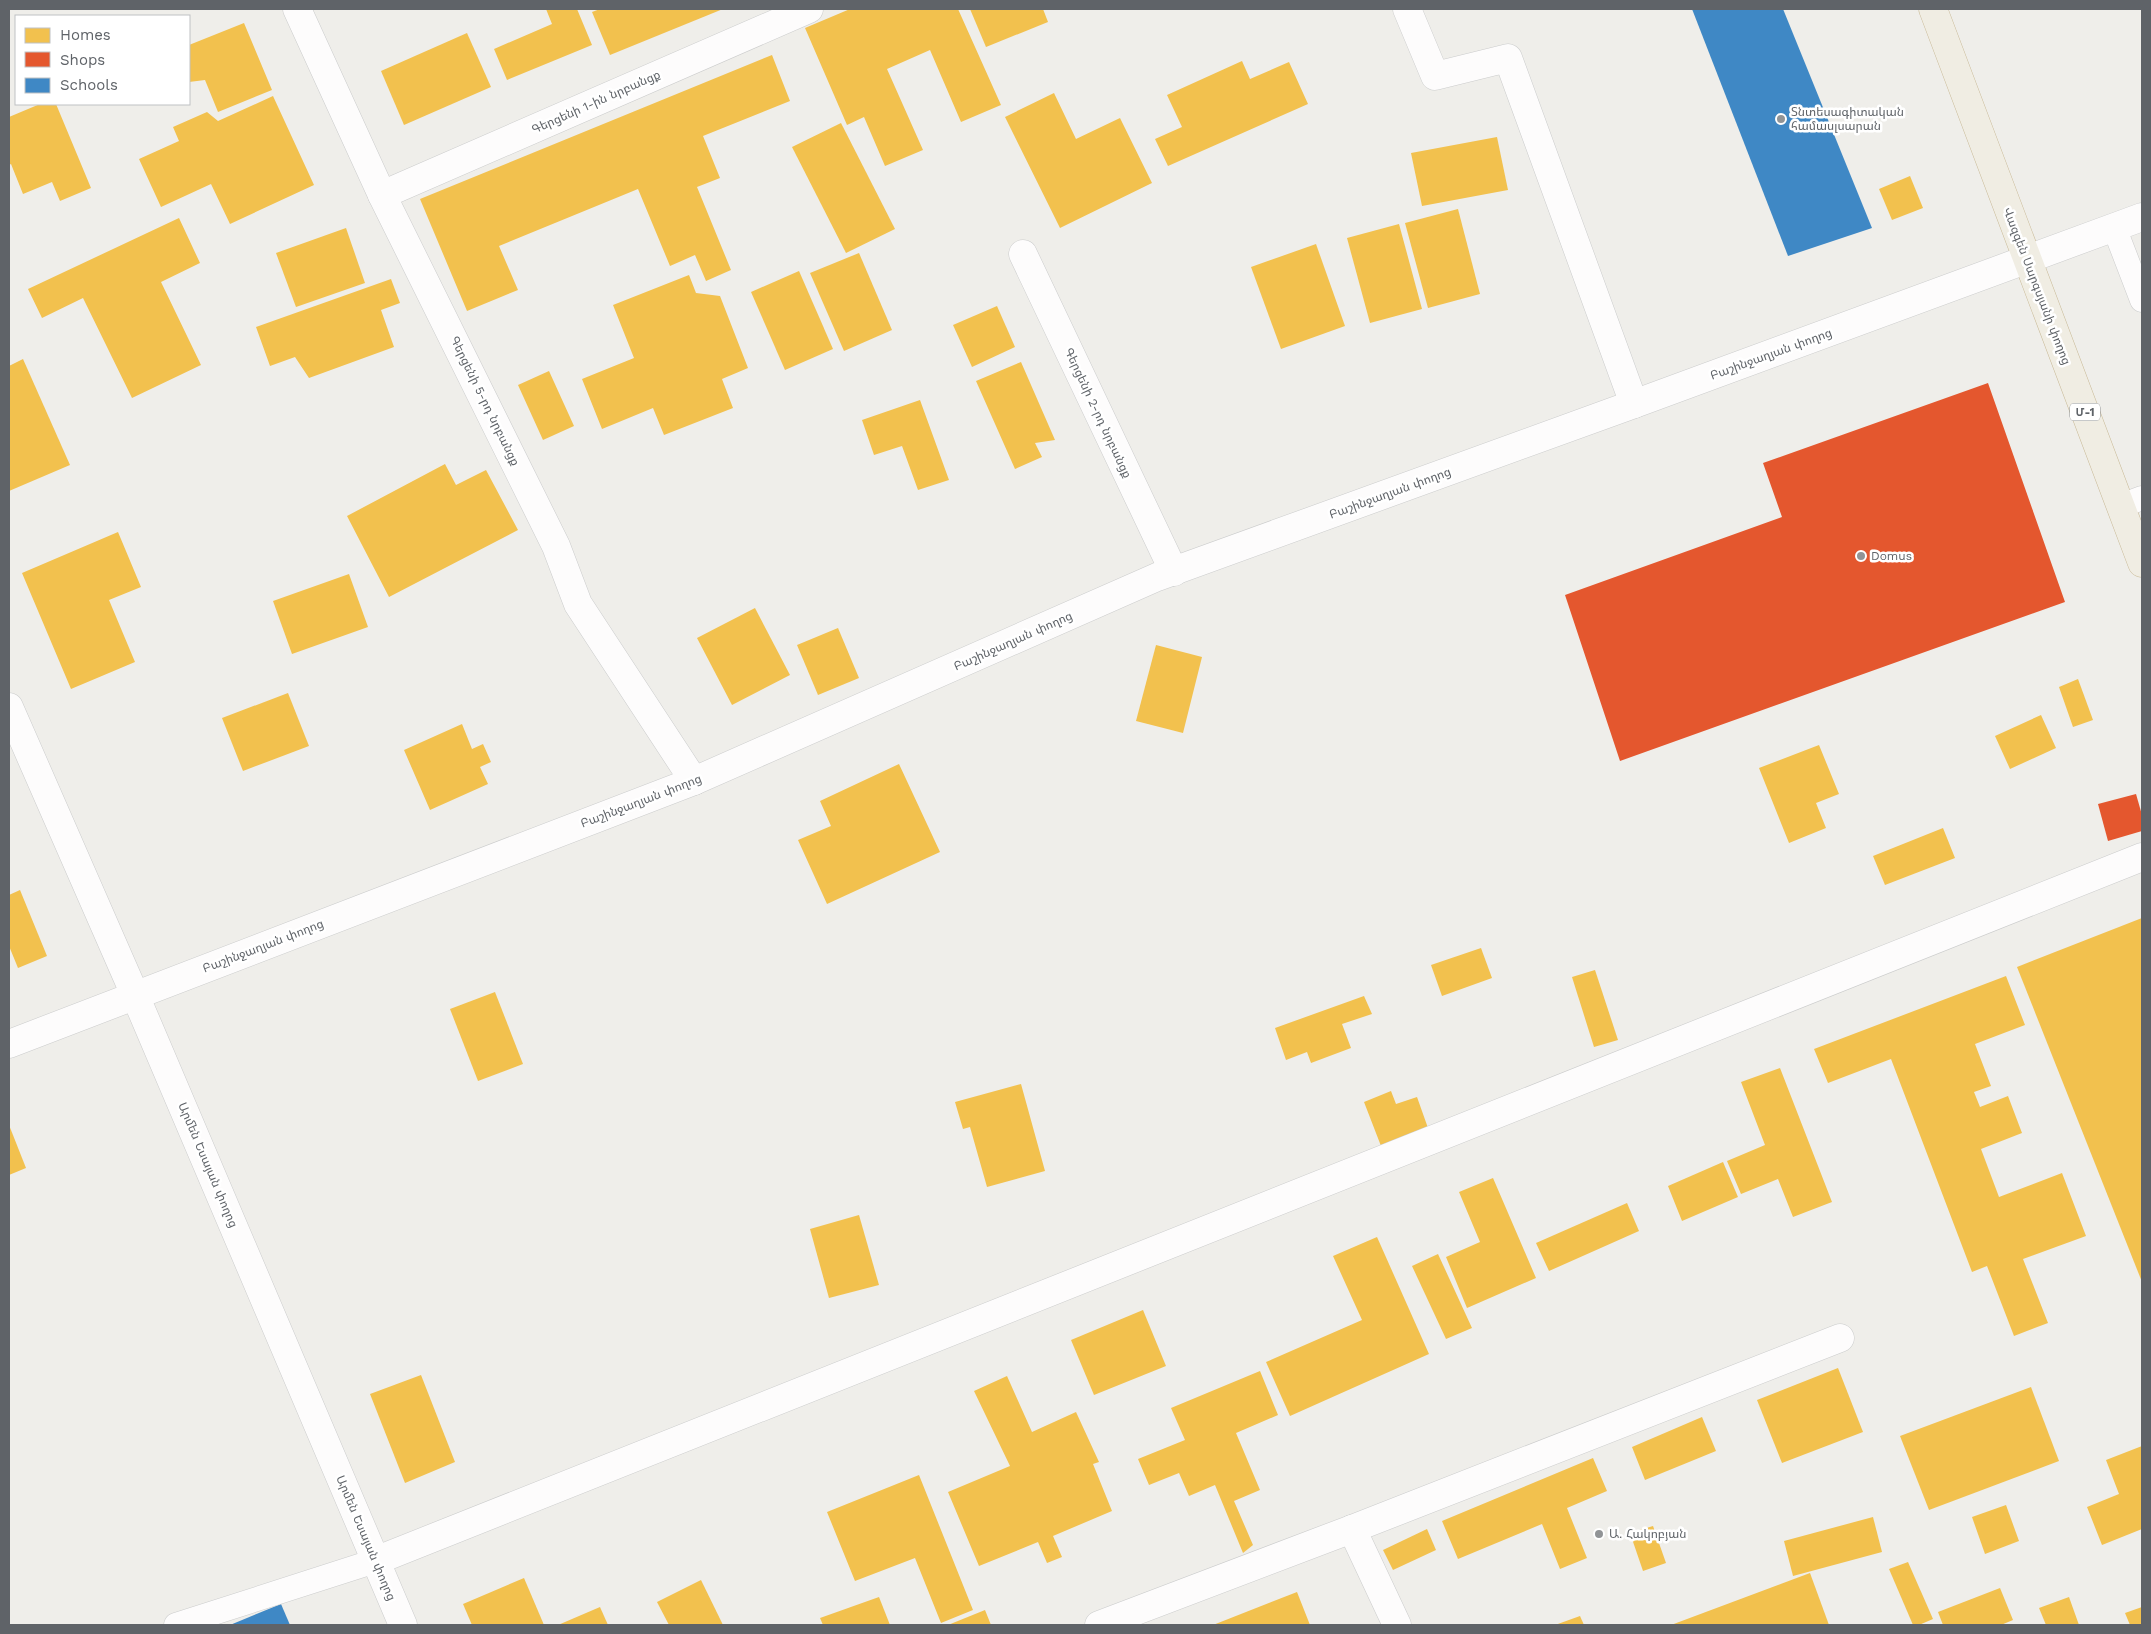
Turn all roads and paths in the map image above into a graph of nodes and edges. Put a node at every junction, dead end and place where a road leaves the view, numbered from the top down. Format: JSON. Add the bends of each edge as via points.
{"nodes":[{"id":1,"x":297,"y":9,"type":"edge"},
{"id":2,"x":809,"y":9,"type":"edge"},
{"id":3,"x":1407,"y":9,"type":"edge"},
{"id":4,"x":1933,"y":9,"type":"edge"},
{"id":5,"x":382,"y":195,"type":"junction"},
{"id":6,"x":2142,"y":217,"type":"edge"},
{"id":7,"x":2114,"y":227,"type":"junction"},
{"id":8,"x":1023,"y":254,"type":"dead end"},
{"id":9,"x":2027,"y":260,"type":"junction"},
{"id":10,"x":2142,"y":300,"type":"edge"},
{"id":11,"x":1634,"y":404,"type":"junction"},
{"id":12,"x":2131,"y":502,"type":"edge"},
{"id":13,"x":2142,"y":563,"type":"edge"},
{"id":14,"x":1174,"y":572,"type":"junction"},
{"id":15,"x":9,"y":707,"type":"edge"},
{"id":16,"x":694,"y":781,"type":"junction"},
{"id":17,"x":2142,"y":857,"type":"edge"},
{"id":18,"x":135,"y":995,"type":"junction"},
{"id":19,"x":9,"y":1044,"type":"edge"},
{"id":20,"x":1840,"y":1338,"type":"dead end"},
{"id":21,"x":1352,"y":1529,"type":"junction"},
{"id":22,"x":375,"y":1560,"type":"junction"},
{"id":23,"x":176,"y":1625,"type":"edge"},
{"id":24,"x":403,"y":1625,"type":"edge"},
{"id":25,"x":1099,"y":1625,"type":"edge"},
{"id":26,"x":1397,"y":1625,"type":"edge"}],
"edges":[{"from":1,"to":5,"type":"street","name":"Գերցենի 5-րդ նրբանցք"},
{"from":2,"to":5,"type":"street","name":"Գերցենի 1-ին նրբանցք"},
{"from":3,"to":11,"type":"street","via":[[1435,76],[1508,58]]},
{"from":4,"to":9,"type":"highway","name":"Վազգեն Սարգսյանի փողոց","number":"Մ-1"},
{"from":5,"to":16,"type":"street","name":"Գերցենի 5-րդ նրբանցք","via":[[556,546],[578,604]]},
{"from":6,"to":7,"type":"street","name":"Բաշինջաղյան փողոց"},
{"from":7,"to":9,"type":"street","name":"Բաշինջաղյան փողոց"},
{"from":7,"to":10,"type":"lane"},
{"from":8,"to":14,"type":"street","name":"Գերցենի 2-րդ նրբանցք"},
{"from":9,"to":11,"type":"street","name":"Բաշինջաղյան փողոց"},
{"from":9,"to":12,"type":"highway","name":"Վազգեն Սարգսյանի փողոց","number":"Մ-1"},
{"from":11,"to":14,"type":"street","name":"Բաշինջաղյան փողոց"},
{"from":12,"to":13,"type":"highway","name":"Վազգեն Սարգսյանի փողոց","number":"Մ-1"},
{"from":14,"to":16,"type":"street","name":"Բաշինջաղյան փողոց"},
{"from":15,"to":18,"type":"street","name":"Արմեն Եսայան փողոց"},
{"from":16,"to":18,"type":"street","name":"Բաշինջաղյան փողոց"},
{"from":17,"to":22,"type":"street"},
{"from":18,"to":19,"type":"street","name":"Բաշինջաղյան փողոց"},
{"from":18,"to":22,"type":"street","name":"Արմեն Եսայան փողոց"},
{"from":20,"to":21,"type":"street"},
{"from":21,"to":25,"type":"street"},
{"from":21,"to":26,"type":"street"},
{"from":22,"to":23,"type":"lane"},
{"from":22,"to":24,"type":"street","name":"Արմեն Եսայան փողոց"}]}
